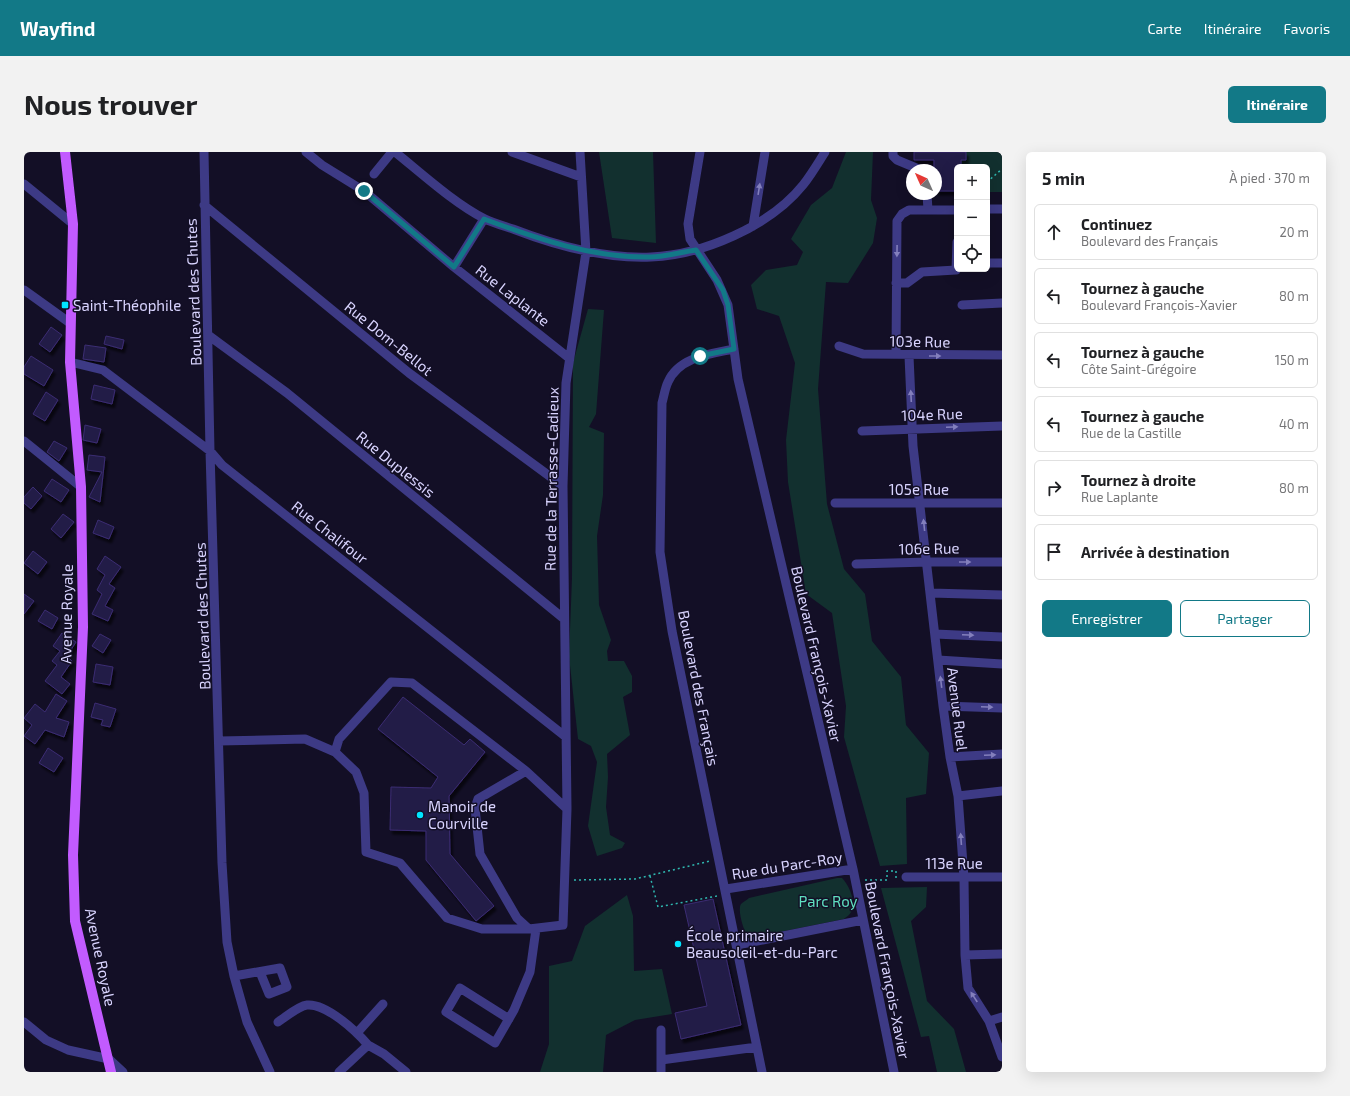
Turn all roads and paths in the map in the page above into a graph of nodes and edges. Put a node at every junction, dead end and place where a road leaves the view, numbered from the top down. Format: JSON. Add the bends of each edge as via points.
{"nodes":[{"id":1,"x":65,"y":152,"type":"edge"},
{"id":2,"x":204,"y":152,"type":"edge"},
{"id":3,"x":306,"y":152,"type":"edge"},
{"id":4,"x":392,"y":152,"type":"edge"},
{"id":5,"x":395,"y":152,"type":"edge"},
{"id":6,"x":512,"y":152,"type":"edge"},
{"id":7,"x":580,"y":152,"type":"edge"},
{"id":8,"x":700,"y":152,"type":"edge"},
{"id":9,"x":765,"y":152,"type":"edge"},
{"id":10,"x":825,"y":152,"type":"edge"},
{"id":11,"x":893,"y":152,"type":"edge"},
{"id":12,"x":907,"y":164,"type":"edge"},
{"id":13,"x":1002,"y":169,"type":"edge"},
{"id":14,"x":374,"y":174,"type":"dead end"},
{"id":15,"x":581,"y":177,"type":"junction"},
{"id":16,"x":990,"y":179,"type":"edge"},
{"id":17,"x":24,"y":184,"type":"edge"},
{"id":18,"x":927,"y":200,"type":"edge"},
{"id":19,"x":204,"y":205,"type":"junction"},
{"id":20,"x":990,"y":209,"type":"edge"},
{"id":21,"x":1002,"y":209,"type":"edge"},
{"id":22,"x":928,"y":210,"type":"junction"},
{"id":23,"x":954,"y":210,"type":"edge"},
{"id":24,"x":484,"y":219,"type":"junction"},
{"id":25,"x":74,"y":224,"type":"junction"},
{"id":26,"x":753,"y":226,"type":"junction"},
{"id":27,"x":696,"y":250,"type":"junction"},
{"id":28,"x":586,"y":252,"type":"junction"},
{"id":29,"x":990,"y":263,"type":"edge"},
{"id":30,"x":1002,"y":263,"type":"edge"},
{"id":31,"x":454,"y":267,"type":"junction"},
{"id":32,"x":954,"y":270,"type":"edge"},
{"id":33,"x":896,"y":283,"type":"junction"},
{"id":34,"x":24,"y":290,"type":"edge"},
{"id":35,"x":1002,"y":303,"type":"edge"},
{"id":36,"x":962,"y":305,"type":"dead end"},
{"id":37,"x":70,"y":323,"type":"junction"},
{"id":38,"x":208,"y":335,"type":"junction"},
{"id":39,"x":839,"y":346,"type":"dead end"},
{"id":40,"x":734,"y":349,"type":"junction"},
{"id":41,"x":896,"y":354,"type":"junction"},
{"id":42,"x":1002,"y":355,"type":"edge"},
{"id":43,"x":909,"y":356,"type":"junction"},
{"id":44,"x":569,"y":358,"type":"junction"},
{"id":45,"x":70,"y":362,"type":"junction"},
{"id":46,"x":1002,"y":426,"type":"edge"},
{"id":47,"x":913,"y":428,"type":"junction"},
{"id":48,"x":862,"y":431,"type":"dead end"},
{"id":49,"x":24,"y":441,"type":"edge"},
{"id":50,"x":210,"y":451,"type":"junction"},
{"id":51,"x":563,"y":486,"type":"junction"},
{"id":52,"x":81,"y":487,"type":"junction"},
{"id":53,"x":835,"y":502,"type":"dead end"},
{"id":54,"x":921,"y":502,"type":"junction"},
{"id":55,"x":1002,"y":503,"type":"edge"},
{"id":56,"x":928,"y":562,"type":"junction"},
{"id":57,"x":1002,"y":562,"type":"edge"},
{"id":58,"x":856,"y":564,"type":"dead end"},
{"id":59,"x":931,"y":593,"type":"junction"},
{"id":60,"x":1002,"y":595,"type":"edge"},
{"id":61,"x":563,"y":618,"type":"junction"},
{"id":62,"x":935,"y":634,"type":"junction"},
{"id":63,"x":1002,"y":637,"type":"edge"},
{"id":64,"x":938,"y":660,"type":"junction"},
{"id":65,"x":1002,"y":664,"type":"edge"},
{"id":66,"x":943,"y":706,"type":"junction"},
{"id":67,"x":1002,"y":708,"type":"edge"},
{"id":68,"x":566,"y":737,"type":"junction"},
{"id":69,"x":220,"y":741,"type":"junction"},
{"id":70,"x":335,"y":752,"type":"junction"},
{"id":71,"x":1002,"y":754,"type":"edge"},
{"id":72,"x":950,"y":757,"type":"junction"},
{"id":73,"x":526,"y":772,"type":"junction"},
{"id":74,"x":1002,"y":791,"type":"edge"},
{"id":75,"x":958,"y":796,"type":"junction"},
{"id":76,"x":567,"y":808,"type":"junction"},
{"id":77,"x":719,"y":858,"type":"junction"},
{"id":78,"x":853,"y":869,"type":"junction"},
{"id":79,"x":650,"y":876,"type":"junction"},
{"id":80,"x":906,"y":877,"type":"joint"},
{"id":81,"x":1002,"y":877,"type":"edge"},
{"id":82,"x":964,"y":878,"type":"junction"},
{"id":83,"x":566,"y":880,"type":"junction"},
{"id":84,"x":855,"y":880,"type":"junction"},
{"id":85,"x":726,"y":892,"type":"junction"},
{"id":86,"x":863,"y":920,"type":"junction"},
{"id":87,"x":533,"y":929,"type":"junction"},
{"id":88,"x":736,"y":945,"type":"junction"},
{"id":89,"x":1002,"y":954,"type":"edge"},
{"id":90,"x":965,"y":955,"type":"junction"},
{"id":91,"x":260,"y":972,"type":"dead end"},
{"id":92,"x":234,"y":976,"type":"junction"},
{"id":93,"x":383,"y":1004,"type":"dead end"},
{"id":94,"x":1002,"y":1017,"type":"edge"},
{"id":95,"x":509,"y":1019,"type":"junction"},
{"id":96,"x":990,"y":1020,"type":"junction"},
{"id":97,"x":24,"y":1022,"type":"edge"},
{"id":98,"x":278,"y":1022,"type":"dead end"},
{"id":99,"x":661,"y":1030,"type":"dead end"},
{"id":100,"x":357,"y":1033,"type":"junction"},
{"id":101,"x":368,"y":1044,"type":"junction"},
{"id":102,"x":757,"y":1047,"type":"junction"},
{"id":103,"x":1002,"y":1057,"type":"edge"},
{"id":104,"x":109,"y":1059,"type":"junction"},
{"id":105,"x":661,"y":1060,"type":"junction"},
{"id":106,"x":112,"y":1072,"type":"edge"},
{"id":107,"x":123,"y":1072,"type":"edge"},
{"id":108,"x":270,"y":1072,"type":"edge"},
{"id":109,"x":339,"y":1072,"type":"edge"},
{"id":110,"x":406,"y":1072,"type":"edge"},
{"id":111,"x":661,"y":1072,"type":"edge"},
{"id":112,"x":762,"y":1072,"type":"edge"},
{"id":113,"x":894,"y":1072,"type":"edge"}],
"edges":[{"from":1,"to":25,"type":"main road","name":"Avenue Royale"},
{"from":2,"to":19,"type":"street","name":"Boulevard des Chutes"},
{"from":3,"to":31,"type":"street","name":"Rue Laplante","via":[[364,191]]},
{"from":4,"to":14,"type":"street"},
{"from":5,"to":24,"type":"street"},
{"from":6,"to":15,"type":"street"},
{"from":7,"to":15,"type":"street","name":"Rue de la Terrasse-Cadieux"},
{"from":8,"to":27,"type":"street","name":"Boulevard François-Xavier","via":[[688,224],[690,239]]},
{"from":26,"to":9,"type":"street","one_way":true},
{"from":10,"to":26,"type":"street","via":[[803,185],[779,209]]},
{"from":11,"to":12,"type":"street","via":[[897,160]]},
{"from":13,"to":16,"type":"path"},
{"from":15,"to":28,"type":"street","name":"Rue de la Terrasse-Cadieux"},
{"from":17,"to":25,"type":"street"},
{"from":18,"to":22,"type":"street"},
{"from":19,"to":38,"type":"street","name":"Boulevard des Chutes"},
{"from":19,"to":51,"type":"street","name":"Rue Dom-Bellot","via":[[409,373]]},
{"from":20,"to":21,"type":"street"},
{"from":22,"to":23,"type":"street"},
{"from":22,"to":33,"type":"street","one_way":true,"via":[[909,210],[897,221]]},
{"from":24,"to":28,"type":"street","via":[[538,239]]},
{"from":24,"to":31,"type":"street"},
{"from":25,"to":37,"type":"main road","name":"Avenue Royale"},
{"from":26,"to":27,"type":"street"},
{"from":27,"to":28,"type":"street","via":[[652,257]]},
{"from":27,"to":40,"type":"street","name":"Boulevard François-Xavier","via":[[723,290],[728,305]]},
{"from":28,"to":44,"type":"street","name":"Rue de la Terrasse-Cadieux"},
{"from":29,"to":30,"type":"street"},
{"from":31,"to":44,"type":"street","name":"Rue Laplante"},
{"from":32,"to":33,"type":"street","via":[[922,272],[907,283]]},
{"from":33,"to":41,"type":"street"},
{"from":34,"to":37,"type":"street"},
{"from":35,"to":36,"type":"street"},
{"from":37,"to":45,"type":"main road","name":"Avenue Royale"},
{"from":38,"to":50,"type":"street","name":"Boulevard des Chutes"},
{"from":38,"to":61,"type":"street","name":"Rue Duplessis","via":[[287,393]]},
{"from":39,"to":41,"type":"street","name":"103e Rue","via":[[863,354]]},
{"from":40,"to":77,"type":"street","name":"Boulevard des Français","via":[[700,356],[680,367],[668,381],[662,403],[660,552],[672,631]]},
{"from":40,"to":78,"type":"street","name":"Boulevard François-Xavier","via":[[738,380]]},
{"from":41,"to":43,"type":"street","name":"103e Rue"},
{"from":43,"to":42,"type":"street","name":"103e Rue","one_way":true},
{"from":47,"to":43,"type":"street","name":"Avenue Ruel","one_way":true},
{"from":44,"to":51,"type":"street","name":"Rue de la Terrasse-Cadieux"},
{"from":45,"to":50,"type":"street","name":"Rue Chalifour","via":[[103,370]]},
{"from":45,"to":52,"type":"main road","name":"Avenue Royale"},
{"from":47,"to":46,"type":"street","name":"104e Rue","one_way":true},
{"from":47,"to":48,"type":"street","name":"104e Rue"},
{"from":47,"to":54,"type":"street","name":"Avenue Ruel"},
{"from":49,"to":52,"type":"street"},
{"from":50,"to":68,"type":"street","name":"Rue Chalifour","via":[[222,465]]},
{"from":50,"to":69,"type":"street","name":"Boulevard des Chutes"},
{"from":51,"to":61,"type":"street","name":"Rue de la Terrasse-Cadieux"},
{"from":52,"to":104,"type":"main road","name":"Avenue Royale","via":[[83,628],[73,855],[75,921]]},
{"from":53,"to":54,"type":"street","name":"105e Rue"},
{"from":54,"to":55,"type":"street","name":"105e Rue"},
{"from":56,"to":54,"type":"street","name":"Avenue Ruel","one_way":true},
{"from":56,"to":57,"type":"street","name":"106e Rue","one_way":true},
{"from":56,"to":58,"type":"street","name":"106e Rue"},
{"from":56,"to":59,"type":"street","name":"Avenue Ruel"},
{"from":59,"to":60,"type":"street"},
{"from":59,"to":62,"type":"street","name":"Avenue Ruel"},
{"from":61,"to":68,"type":"street","name":"Rue de la Terrasse-Cadieux"},
{"from":62,"to":63,"type":"street","one_way":true},
{"from":62,"to":64,"type":"street","name":"Avenue Ruel"},
{"from":64,"to":65,"type":"street"},
{"from":66,"to":64,"type":"street","name":"Avenue Ruel","one_way":true},
{"from":66,"to":67,"type":"street","one_way":true},
{"from":66,"to":72,"type":"street","name":"Avenue Ruel"},
{"from":68,"to":76,"type":"street","name":"Rue de la Terrasse-Cadieux"},
{"from":69,"to":70,"type":"street","via":[[306,739]]},
{"from":69,"to":92,"type":"street","name":"Boulevard des Chutes","via":[[226,934]]},
{"from":70,"to":73,"type":"street","via":[[339,740],[391,682],[412,683]]},
{"from":70,"to":87,"type":"street","via":[[356,772],[364,793],[366,852],[400,863],[447,918],[482,930]]},
{"from":72,"to":71,"type":"street","one_way":true},
{"from":72,"to":75,"type":"street","name":"Avenue Ruel"},
{"from":73,"to":76,"type":"street"},
{"from":73,"to":87,"type":"street","via":[[478,799],[475,808],[480,854],[517,918]]},
{"from":74,"to":75,"type":"street"},
{"from":82,"to":75,"type":"street","name":"Avenue Ruel","one_way":true},
{"from":76,"to":83,"type":"street","name":"Rue de la Terrasse-Cadieux"},
{"from":77,"to":79,"type":"path"},
{"from":77,"to":85,"type":"street","name":"Boulevard des Français"},
{"from":78,"to":84,"type":"street","name":"Boulevard François-Xavier"},
{"from":78,"to":85,"type":"street","name":"Rue du Parc-Roy"},
{"from":79,"to":83,"type":"path","via":[[635,879]]},
{"from":79,"to":85,"type":"path","via":[[658,907]]},
{"from":80,"to":82,"type":"street","name":"113e Rue"},
{"from":80,"to":84,"type":"path","via":[[896,879],[896,871],[887,871],[887,880]]},
{"from":81,"to":82,"type":"street","name":"113e Rue"},
{"from":82,"to":90,"type":"street","name":"Avenue Ruel"},
{"from":83,"to":87,"type":"street","name":"Rue de la Terrasse-Cadieux","via":[[563,924]]},
{"from":84,"to":86,"type":"street","name":"Boulevard François-Xavier"},
{"from":85,"to":88,"type":"street","name":"Boulevard des Français"},
{"from":86,"to":88,"type":"street"},
{"from":86,"to":113,"type":"street","name":"Boulevard François-Xavier"},
{"from":87,"to":95,"type":"street","via":[[530,972]]},
{"from":88,"to":102,"type":"street","name":"Boulevard des Français"},
{"from":89,"to":90,"type":"street"},
{"from":96,"to":90,"type":"street","name":"Avenue Ruel","one_way":true,"via":[[968,988]]},
{"from":91,"to":92,"type":"street"},
{"from":92,"to":108,"type":"street","name":"Boulevard des Chutes","via":[[247,1022]]},
{"from":93,"to":100,"type":"street"},
{"from":94,"to":96,"type":"street"},
{"from":95,"to":95,"type":"street","via":[[460,988],[446,1012],[495,1043]]},
{"from":96,"to":103,"type":"street","name":"Avenue Ruel"},
{"from":97,"to":104,"type":"street","via":[[46,1040],[68,1050]]},
{"from":98,"to":100,"type":"street","via":[[306,1005],[319,1005]]},
{"from":99,"to":105,"type":"street"},
{"from":100,"to":101,"type":"street"},
{"from":101,"to":109,"type":"street"},
{"from":101,"to":110,"type":"street"},
{"from":102,"to":105,"type":"street"},
{"from":102,"to":112,"type":"street","name":"Boulevard des Français"},
{"from":104,"to":106,"type":"main road","name":"Avenue Royale"},
{"from":104,"to":107,"type":"street"},
{"from":105,"to":111,"type":"street"}]}
